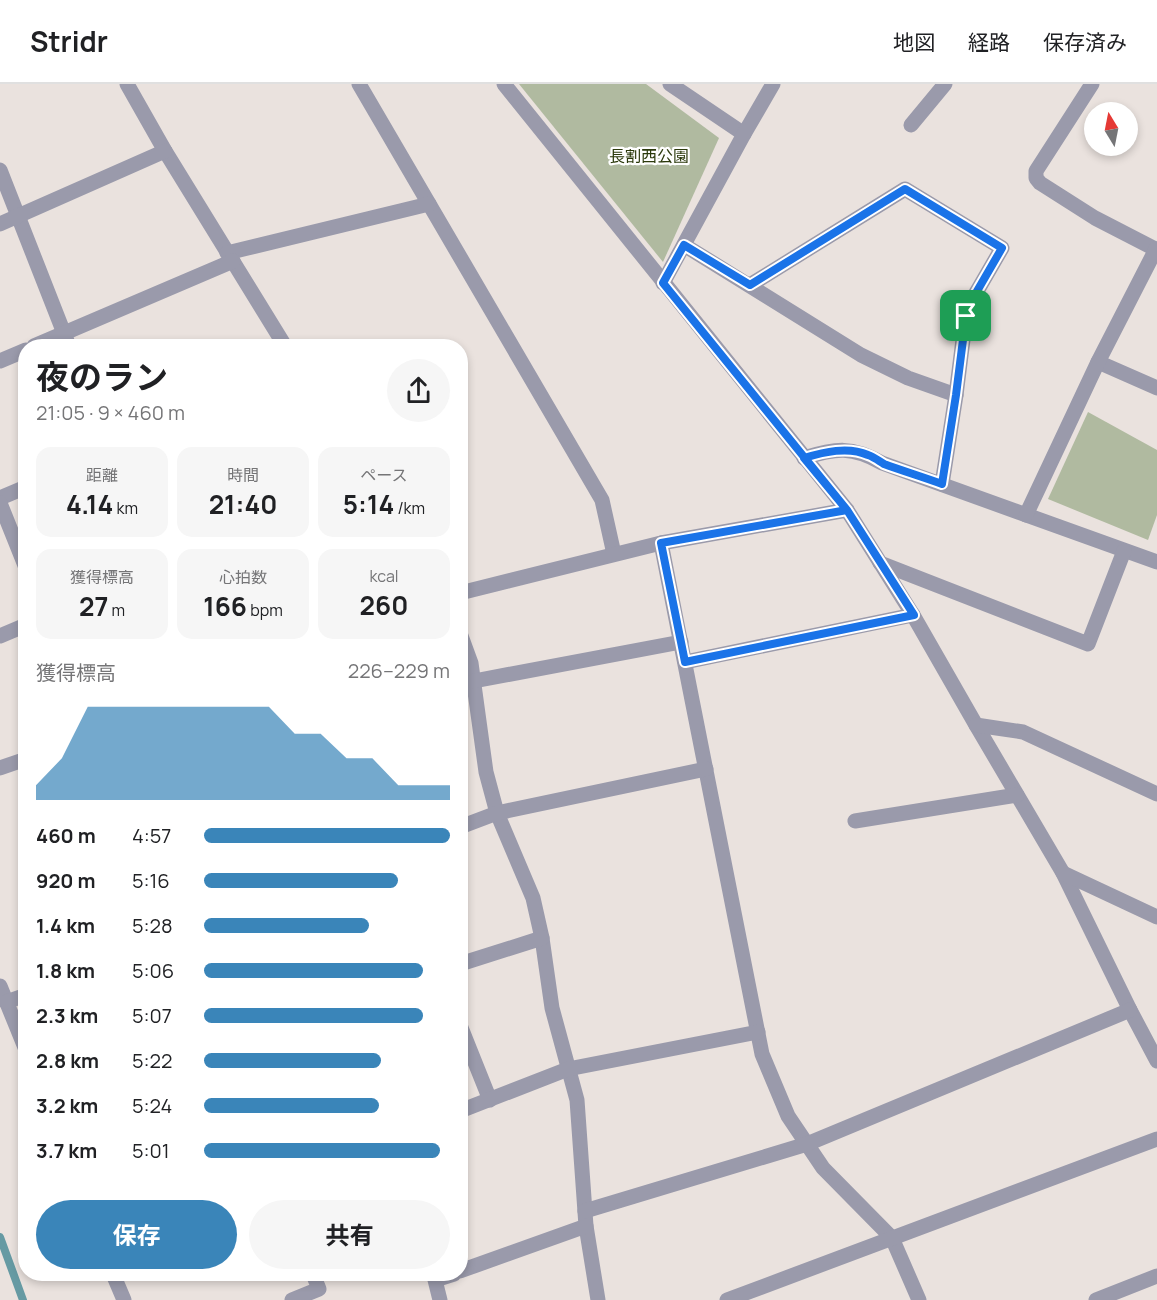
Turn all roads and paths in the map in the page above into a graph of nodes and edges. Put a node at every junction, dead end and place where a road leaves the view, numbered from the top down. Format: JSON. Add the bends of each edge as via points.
{"nodes":[{"id":1,"x":127,"y":84,"type":"edge"},
{"id":2,"x":359,"y":84,"type":"edge"},
{"id":3,"x":504,"y":84,"type":"edge"},
{"id":4,"x":670,"y":84,"type":"edge"},
{"id":5,"x":773,"y":84,"type":"edge"},
{"id":6,"x":945,"y":84,"type":"edge"},
{"id":7,"x":1092,"y":84,"type":"edge"},
{"id":8,"x":911,"y":125,"type":"dead end"},
{"id":9,"x":744,"y":134,"type":"junction"},
{"id":10,"x":165,"y":151,"type":"junction"},
{"id":11,"x":0,"y":170,"type":"edge"},
{"id":12,"x":429,"y":204,"type":"junction"},
{"id":13,"x":18,"y":216,"type":"junction"},
{"id":14,"x":0,"y":224,"type":"edge"},
{"id":15,"x":684,"y":245,"type":"junction"},
{"id":16,"x":1156,"y":249,"type":"edge"},
{"id":17,"x":230,"y":257,"type":"junction"},
{"id":18,"x":663,"y":283,"type":"junction"},
{"id":19,"x":750,"y":285,"type":"junction"},
{"id":20,"x":66,"y":339,"type":"edge"},
{"id":21,"x":68,"y":339,"type":"edge"},
{"id":22,"x":281,"y":339,"type":"edge"},
{"id":23,"x":18,"y":353,"type":"edge"},
{"id":24,"x":0,"y":361,"type":"edge"},
{"id":25,"x":1098,"y":362,"type":"junction"},
{"id":26,"x":1157,"y":388,"type":"edge"},
{"id":27,"x":956,"y":395,"type":"junction"},
{"id":28,"x":804,"y":458,"type":"junction"},
{"id":29,"x":942,"y":484,"type":"junction"},
{"id":30,"x":18,"y":490,"type":"edge"},
{"id":31,"x":0,"y":498,"type":"edge"},
{"id":32,"x":0,"y":503,"type":"edge"},
{"id":33,"x":847,"y":510,"type":"junction"},
{"id":34,"x":1026,"y":515,"type":"junction"},
{"id":35,"x":661,"y":543,"type":"junction"},
{"id":36,"x":18,"y":548,"type":"edge"},
{"id":37,"x":1124,"y":551,"type":"junction"},
{"id":38,"x":614,"y":554,"type":"junction"},
{"id":39,"x":1157,"y":562,"type":"edge"},
{"id":40,"x":880,"y":563,"type":"junction"},
{"id":41,"x":468,"y":591,"type":"edge"},
{"id":42,"x":914,"y":615,"type":"junction"},
{"id":43,"x":18,"y":628,"type":"edge"},
{"id":44,"x":0,"y":636,"type":"edge"},
{"id":45,"x":681,"y":642,"type":"junction"},
{"id":46,"x":468,"y":655,"type":"edge"},
{"id":47,"x":685,"y":662,"type":"junction"},
{"id":48,"x":474,"y":681,"type":"junction"},
{"id":49,"x":976,"y":725,"type":"junction"},
{"id":50,"x":18,"y":764,"type":"edge"},
{"id":51,"x":0,"y":768,"type":"edge"},
{"id":52,"x":706,"y":769,"type":"junction"},
{"id":53,"x":1155,"y":788,"type":"edge"},
{"id":54,"x":1017,"y":795,"type":"junction"},
{"id":55,"x":497,"y":813,"type":"junction"},
{"id":56,"x":855,"y":821,"type":"dead end"},
{"id":57,"x":468,"y":824,"type":"edge"},
{"id":58,"x":1063,"y":873,"type":"junction"},
{"id":59,"x":1157,"y":917,"type":"edge"},
{"id":60,"x":542,"y":938,"type":"junction"},
{"id":61,"x":468,"y":961,"type":"edge"},
{"id":62,"x":0,"y":986,"type":"edge"},
{"id":63,"x":18,"y":998,"type":"edge"},
{"id":64,"x":6,"y":1002,"type":"junction"},
{"id":65,"x":1130,"y":1010,"type":"junction"},
{"id":66,"x":18,"y":1031,"type":"edge"},
{"id":67,"x":758,"y":1032,"type":"junction"},
{"id":68,"x":1153,"y":1044,"type":"edge"},
{"id":69,"x":468,"y":1045,"type":"edge"},
{"id":70,"x":1157,"y":1061,"type":"edge"},
{"id":71,"x":568,"y":1069,"type":"junction"},
{"id":72,"x":490,"y":1100,"type":"junction"},
{"id":73,"x":468,"y":1108,"type":"edge"},
{"id":74,"x":1157,"y":1139,"type":"edge"},
{"id":75,"x":807,"y":1144,"type":"junction"},
{"id":76,"x":586,"y":1219,"type":"junction"},
{"id":77,"x":892,"y":1238,"type":"junction"},
{"id":78,"x":468,"y":1268,"type":"edge"},
{"id":79,"x":1157,"y":1276,"type":"edge"},
{"id":80,"x":116,"y":1281,"type":"edge"},
{"id":81,"x":316,"y":1281,"type":"edge"},
{"id":82,"x":435,"y":1281,"type":"edge"},
{"id":83,"x":124,"y":1300,"type":"edge"},
{"id":84,"x":292,"y":1300,"type":"edge"},
{"id":85,"x":440,"y":1300,"type":"edge"},
{"id":86,"x":598,"y":1300,"type":"edge"},
{"id":87,"x":727,"y":1300,"type":"edge"},
{"id":88,"x":919,"y":1300,"type":"edge"},
{"id":89,"x":1096,"y":1300,"type":"edge"}],
"edges":[{"from":1,"to":10,"type":"street"},
{"from":2,"to":12,"type":"street"},
{"from":3,"to":18,"type":"street"},
{"from":4,"to":9,"type":"street"},
{"from":5,"to":9,"type":"street"},
{"from":6,"to":8,"type":"street"},
{"from":7,"to":16,"type":"street","via":[[1036,171],[1036,178],[1095,218]]},
{"from":9,"to":15,"type":"street"},
{"from":10,"to":13,"type":"street"},
{"from":10,"to":17,"type":"street"},
{"from":11,"to":13,"type":"street"},
{"from":12,"to":17,"type":"street"},
{"from":12,"to":38,"type":"street","via":[[602,500]]},
{"from":13,"to":14,"type":"street"},
{"from":13,"to":20,"type":"street"},
{"from":15,"to":18,"type":"street"},
{"from":15,"to":19,"type":"street"},
{"from":16,"to":25,"type":"street"},
{"from":17,"to":21,"type":"street"},
{"from":17,"to":22,"type":"street"},
{"from":18,"to":28,"type":"street"},
{"from":19,"to":27,"type":"street","via":[[861,355]]},
{"from":19,"to":27,"type":"street","via":[[905,189],[1002,248],[969,305]]},
{"from":23,"to":24,"type":"street"},
{"from":25,"to":26,"type":"street"},
{"from":25,"to":34,"type":"street"},
{"from":27,"to":29,"type":"street"},
{"from":28,"to":29,"type":"street","via":[[850,450]]},
{"from":28,"to":33,"type":"street"},
{"from":29,"to":34,"type":"street"},
{"from":30,"to":31,"type":"street"},
{"from":32,"to":36,"type":"street"},
{"from":33,"to":35,"type":"street"},
{"from":33,"to":40,"type":"street"},
{"from":34,"to":37,"type":"street"},
{"from":35,"to":38,"type":"street"},
{"from":35,"to":45,"type":"street"},
{"from":37,"to":39,"type":"street"},
{"from":37,"to":40,"type":"street","via":[[1088,644]]},
{"from":38,"to":41,"type":"street"},
{"from":40,"to":42,"type":"street"},
{"from":42,"to":47,"type":"street"},
{"from":42,"to":49,"type":"street"},
{"from":43,"to":44,"type":"street"},
{"from":45,"to":47,"type":"street"},
{"from":45,"to":48,"type":"street"},
{"from":46,"to":48,"type":"street"},
{"from":47,"to":52,"type":"street"},
{"from":48,"to":55,"type":"street","via":[[486,772]]},
{"from":49,"to":53,"type":"street","via":[[1023,732]]},
{"from":49,"to":54,"type":"street"},
{"from":50,"to":51,"type":"street"},
{"from":52,"to":55,"type":"street"},
{"from":52,"to":67,"type":"street"},
{"from":54,"to":56,"type":"street"},
{"from":54,"to":58,"type":"street"},
{"from":55,"to":57,"type":"street"},
{"from":55,"to":60,"type":"street","via":[[533,898]]},
{"from":58,"to":59,"type":"street"},
{"from":58,"to":65,"type":"street"},
{"from":60,"to":61,"type":"street"},
{"from":60,"to":71,"type":"street","via":[[552,1008]]},
{"from":62,"to":64,"type":"street"},
{"from":63,"to":64,"type":"street"},
{"from":64,"to":66,"type":"street"},
{"from":65,"to":68,"type":"street"},
{"from":65,"to":75,"type":"street"},
{"from":67,"to":71,"type":"street"},
{"from":67,"to":75,"type":"street","via":[[762,1054],[788,1116]]},
{"from":68,"to":70,"type":"street"},
{"from":69,"to":72,"type":"street"},
{"from":71,"to":72,"type":"street"},
{"from":71,"to":76,"type":"street","via":[[578,1100]]},
{"from":72,"to":73,"type":"street"},
{"from":74,"to":77,"type":"street"},
{"from":75,"to":76,"type":"street"},
{"from":75,"to":77,"type":"street","via":[[823,1168]]},
{"from":76,"to":78,"type":"street"},
{"from":76,"to":86,"type":"street"},
{"from":77,"to":87,"type":"street"},
{"from":77,"to":88,"type":"street"},
{"from":79,"to":89,"type":"street"},
{"from":80,"to":83,"type":"street"},
{"from":81,"to":84,"type":"street","via":[[319,1289]]},
{"from":82,"to":85,"type":"street"}]}
